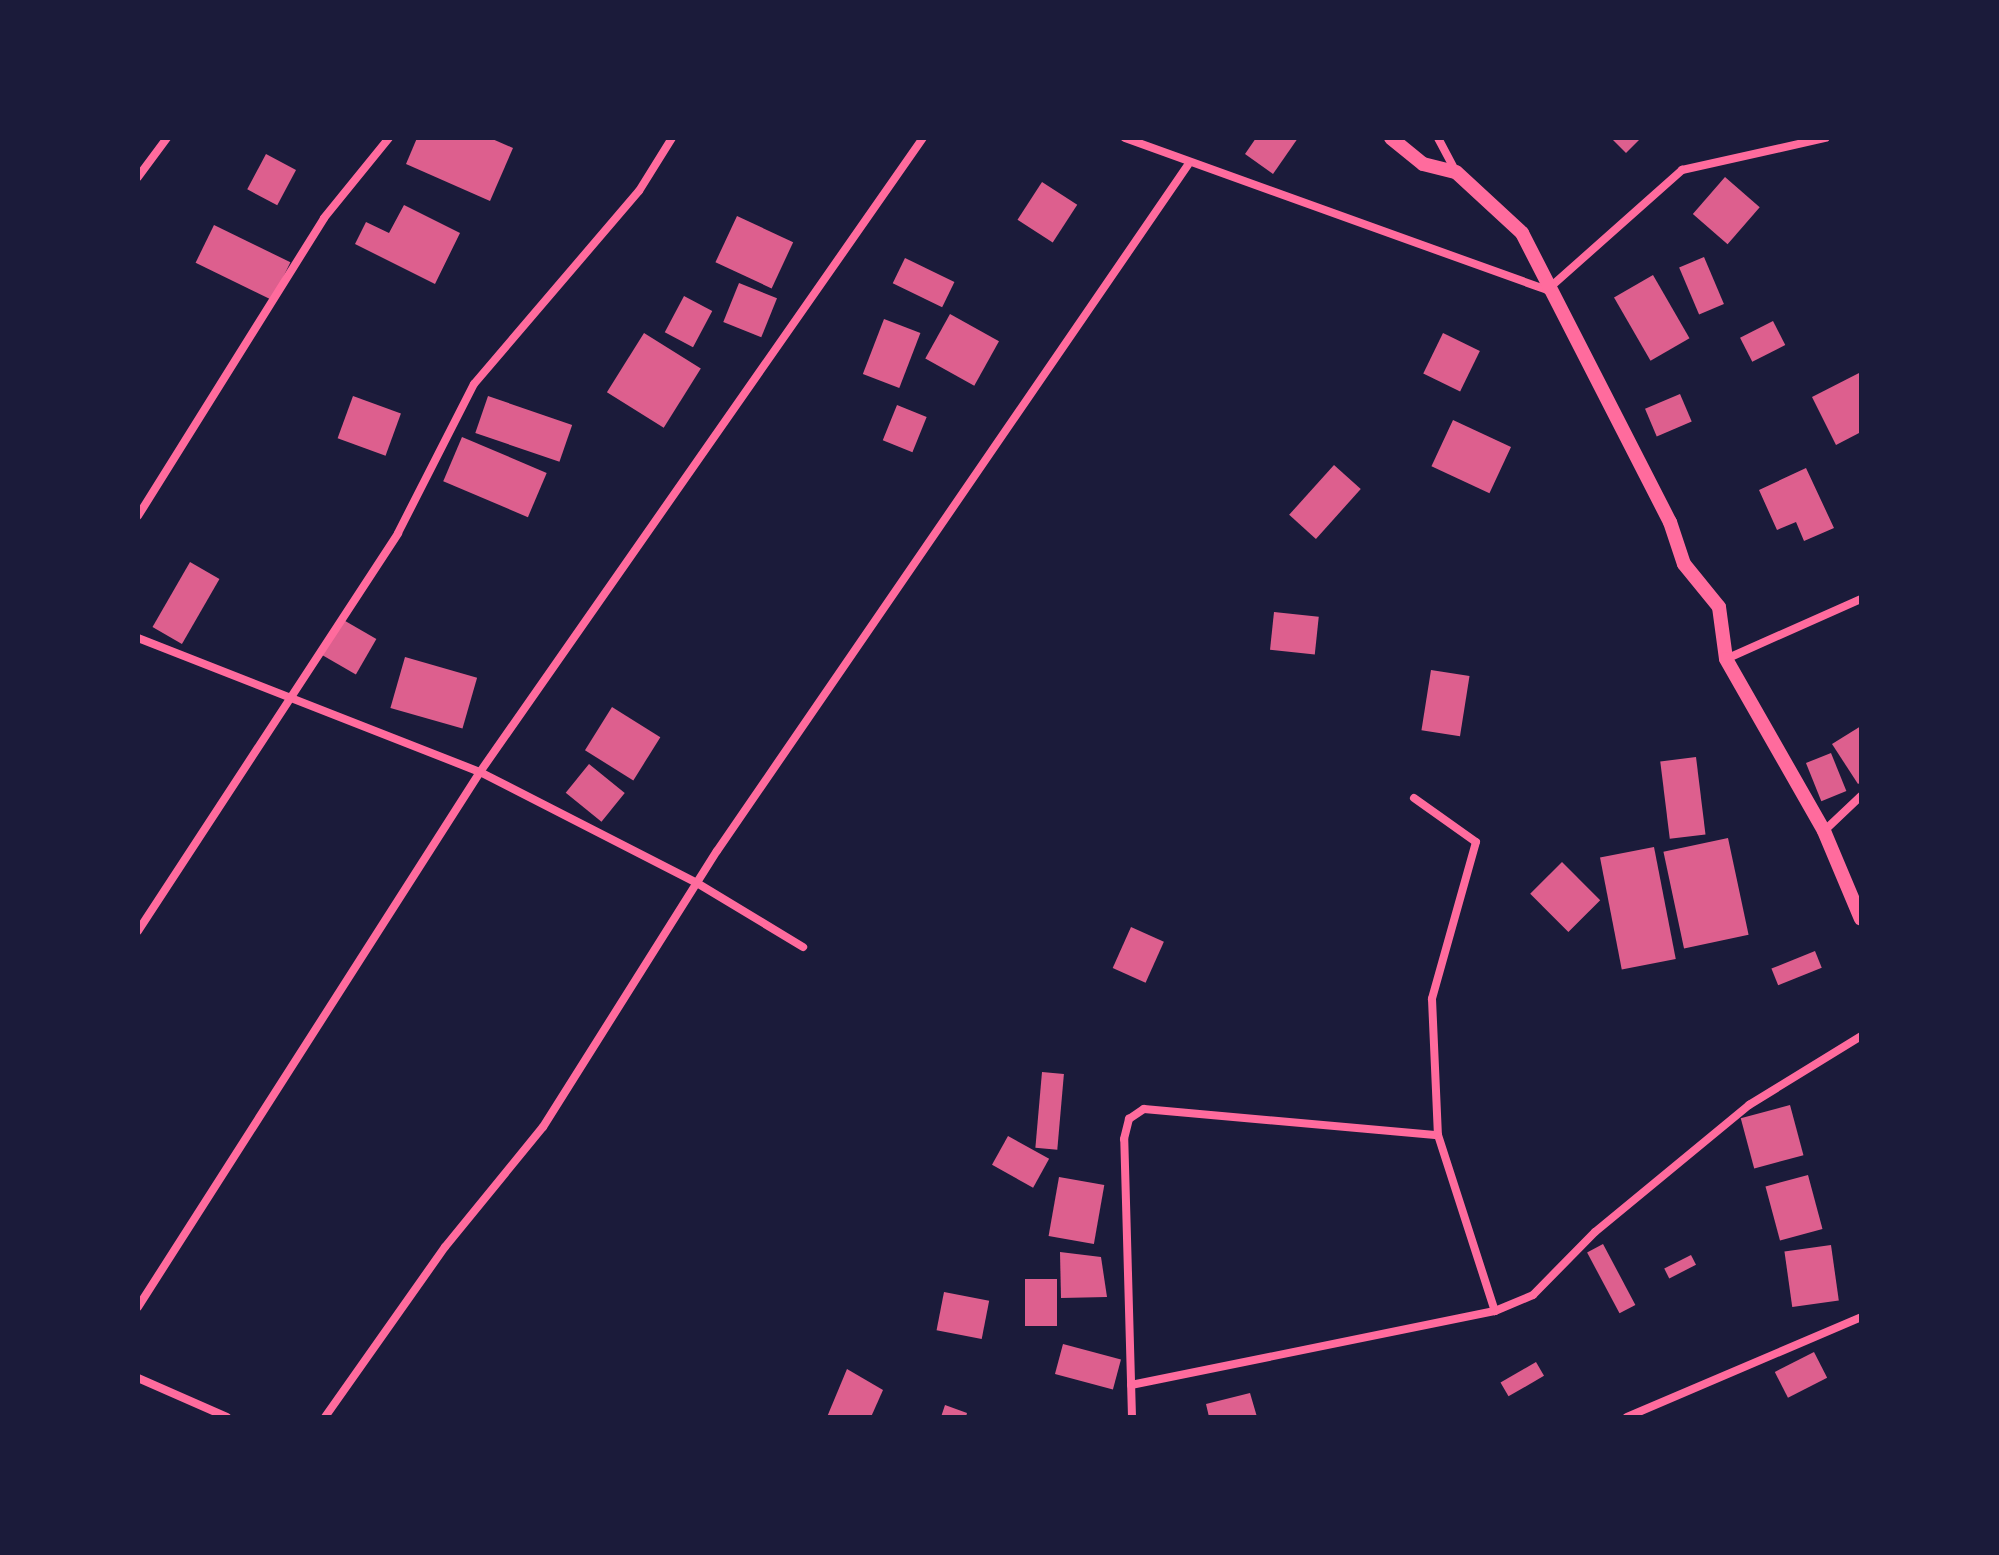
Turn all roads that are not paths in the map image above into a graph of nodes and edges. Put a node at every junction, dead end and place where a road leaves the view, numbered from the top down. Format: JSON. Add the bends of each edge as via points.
{"nodes":[{"id":1,"x":167,"y":138,"type":"edge"},
{"id":2,"x":389,"y":138,"type":"edge"},
{"id":3,"x":672,"y":138,"type":"edge"},
{"id":4,"x":923,"y":138,"type":"edge"},
{"id":5,"x":1125,"y":138,"type":"edge"},
{"id":6,"x":1391,"y":138,"type":"edge"},
{"id":7,"x":1438,"y":138,"type":"edge"},
{"id":8,"x":1825,"y":138,"type":"edge"},
{"id":9,"x":1188,"y":165,"type":"junction"},
{"id":10,"x":1456,"y":172,"type":"junction"},
{"id":11,"x":138,"y":177,"type":"edge"},
{"id":12,"x":1547,"y":290,"type":"junction"},
{"id":13,"x":138,"y":516,"type":"edge"},
{"id":14,"x":1861,"y":599,"type":"edge"},
{"id":15,"x":138,"y":638,"type":"edge"},
{"id":16,"x":1726,"y":659,"type":"junction"},
{"id":17,"x":287,"y":696,"type":"junction"},
{"id":18,"x":480,"y":772,"type":"junction"},
{"id":19,"x":1861,"y":796,"type":"edge"},
{"id":20,"x":1414,"y":798,"type":"dead end"},
{"id":21,"x":1824,"y":831,"type":"junction"},
{"id":22,"x":697,"y":883,"type":"junction"},
{"id":23,"x":1861,"y":919,"type":"edge"},
{"id":24,"x":138,"y":931,"type":"edge"},
{"id":25,"x":803,"y":947,"type":"dead end"},
{"id":26,"x":1861,"y":1036,"type":"edge"},
{"id":27,"x":1438,"y":1135,"type":"junction"},
{"id":28,"x":138,"y":1307,"type":"edge"},
{"id":29,"x":1495,"y":1311,"type":"junction"},
{"id":30,"x":1861,"y":1317,"type":"edge"},
{"id":31,"x":138,"y":1378,"type":"edge"},
{"id":32,"x":1131,"y":1385,"type":"junction"},
{"id":33,"x":227,"y":1417,"type":"edge"},
{"id":34,"x":325,"y":1417,"type":"edge"},
{"id":35,"x":1132,"y":1417,"type":"edge"},
{"id":36,"x":1627,"y":1417,"type":"edge"}],
"edges":[{"from":1,"to":11,"type":"street"},
{"from":2,"to":13,"type":"street","via":[[324,218]]},
{"from":3,"to":17,"type":"street","via":[[639,191],[474,384],[398,533]]},
{"from":4,"to":18,"type":"street"},
{"from":5,"to":9,"type":"street"},
{"from":6,"to":10,"type":"street","via":[[1423,164]]},
{"from":7,"to":10,"type":"street"},
{"from":8,"to":12,"type":"street","via":[[1682,170]]},
{"from":9,"to":12,"type":"street"},
{"from":9,"to":22,"type":"street"},
{"from":10,"to":12,"type":"street","via":[[1522,233]]},
{"from":12,"to":16,"type":"street","via":[[1670,522],[1684,564],[1719,607]]},
{"from":14,"to":16,"type":"street"},
{"from":15,"to":17,"type":"street"},
{"from":16,"to":21,"type":"street"},
{"from":17,"to":18,"type":"street"},
{"from":17,"to":24,"type":"street"},
{"from":18,"to":22,"type":"street"},
{"from":18,"to":28,"type":"street"},
{"from":19,"to":21,"type":"street"},
{"from":20,"to":27,"type":"street","via":[[1476,842],[1432,999]]},
{"from":21,"to":23,"type":"street"},
{"from":22,"to":25,"type":"street"},
{"from":22,"to":34,"type":"street","via":[[543,1127],[445,1247]]},
{"from":26,"to":29,"type":"street","via":[[1749,1105],[1595,1232],[1533,1295]]},
{"from":27,"to":29,"type":"street"},
{"from":27,"to":32,"type":"street","via":[[1219,1110],[1144,1109],[1129,1119]]},
{"from":29,"to":32,"type":"street"},
{"from":30,"to":36,"type":"street"},
{"from":31,"to":33,"type":"street"},
{"from":32,"to":35,"type":"street"}]}
